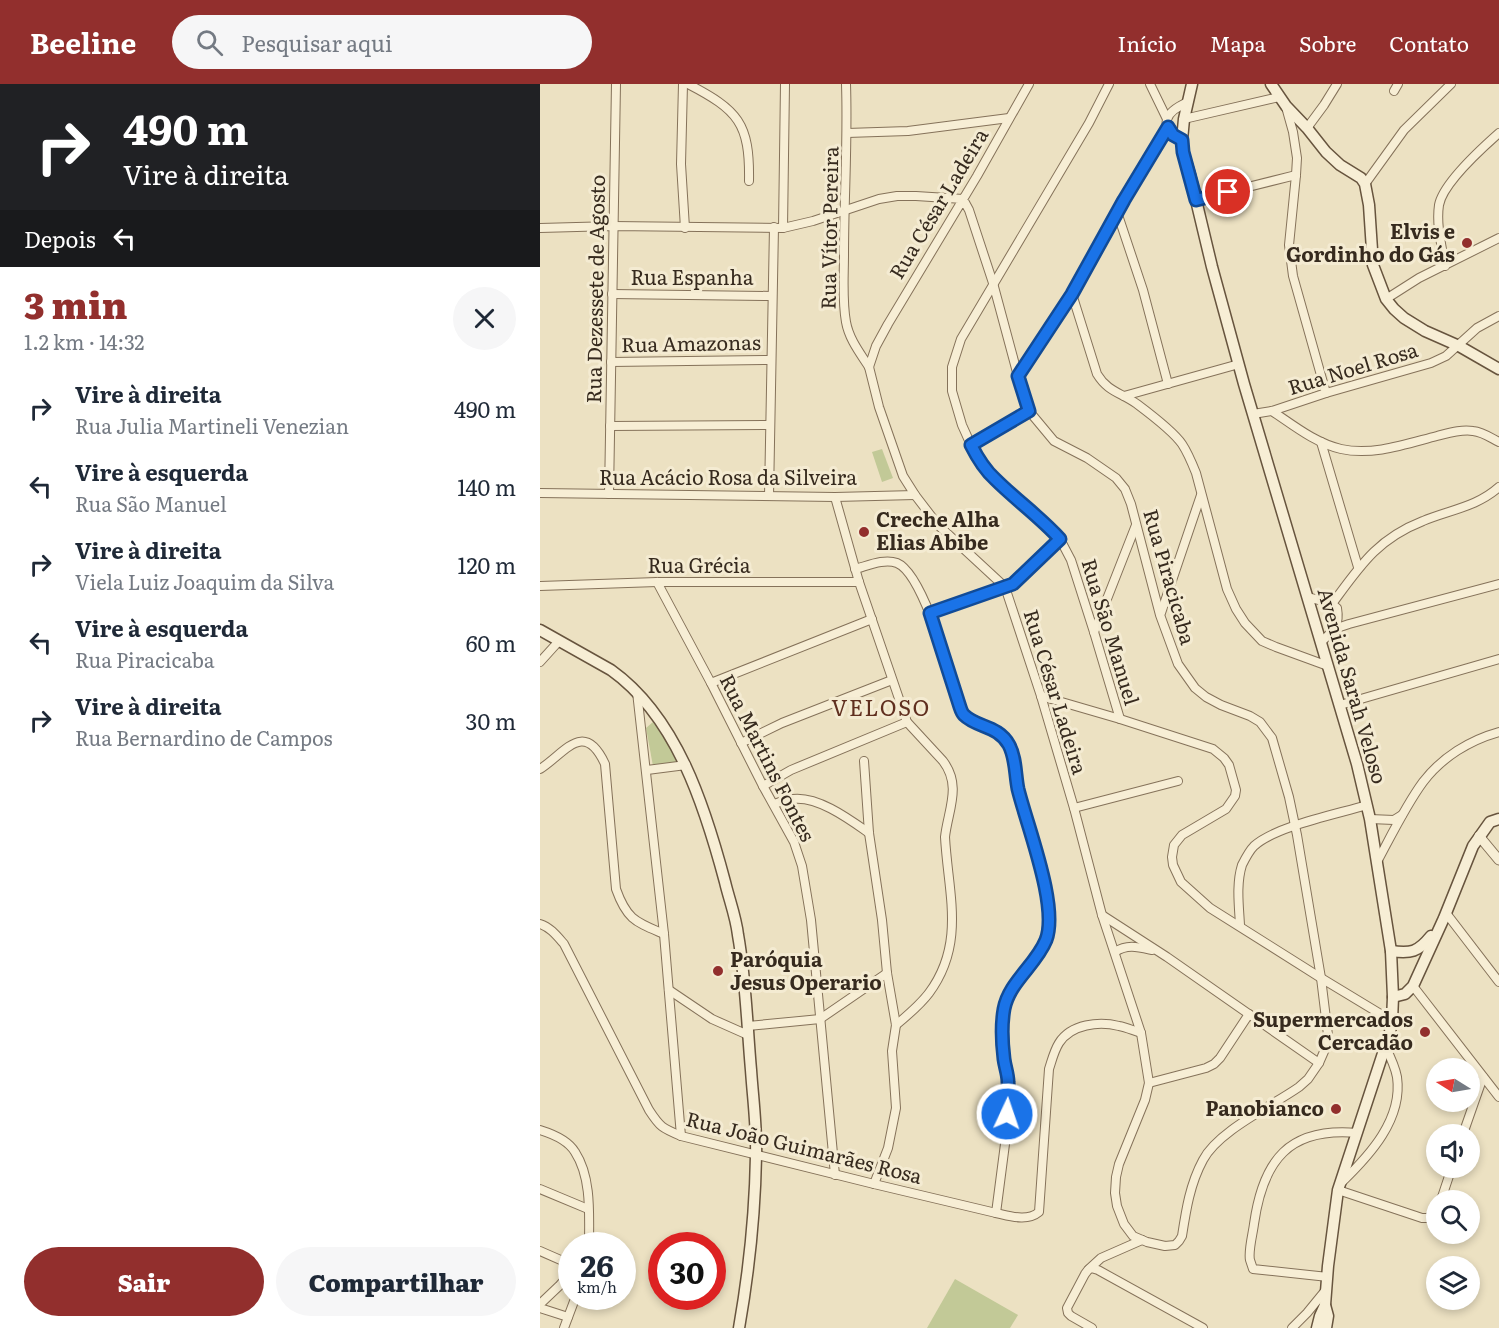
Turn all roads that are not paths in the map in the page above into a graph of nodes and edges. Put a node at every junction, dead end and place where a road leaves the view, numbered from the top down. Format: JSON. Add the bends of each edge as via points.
{"nodes":[{"id":1,"x":616,"y":84,"type":"edge"},
{"id":2,"x":683,"y":84,"type":"edge"},
{"id":3,"x":688,"y":84,"type":"edge"},
{"id":4,"x":785,"y":84,"type":"edge"},
{"id":5,"x":846,"y":84,"type":"edge"},
{"id":6,"x":1029,"y":84,"type":"edge"},
{"id":7,"x":1109,"y":84,"type":"edge"},
{"id":8,"x":1150,"y":84,"type":"edge"},
{"id":9,"x":1192,"y":84,"type":"edge"},
{"id":10,"x":1337,"y":84,"type":"edge"},
{"id":11,"x":1451,"y":84,"type":"edge"},
{"id":12,"x":1272,"y":85,"type":"edge"},
{"id":13,"x":1283,"y":101,"type":"junction"},
{"id":14,"x":1188,"y":102,"type":"junction"},
{"id":15,"x":1009,"y":118,"type":"junction"},
{"id":16,"x":1184,"y":119,"type":"junction"},
{"id":17,"x":1167,"y":123,"type":"junction"},
{"id":18,"x":1307,"y":128,"type":"junction"},
{"id":19,"x":848,"y":133,"type":"junction"},
{"id":20,"x":1499,"y":133,"type":"edge"},
{"id":21,"x":1182,"y":140,"type":"junction"},
{"id":22,"x":1296,"y":175,"type":"junction"},
{"id":23,"x":748,"y":181,"type":"dead end"},
{"id":24,"x":1365,"y":184,"type":"junction"},
{"id":25,"x":963,"y":199,"type":"junction"},
{"id":26,"x":1196,"y":200,"type":"junction"},
{"id":27,"x":844,"y":211,"type":"junction"},
{"id":28,"x":1118,"y":212,"type":"junction"},
{"id":29,"x":613,"y":226,"type":"junction"},
{"id":30,"x":774,"y":227,"type":"junction"},
{"id":31,"x":540,"y":228,"type":"edge"},
{"id":32,"x":685,"y":228,"type":"junction"},
{"id":33,"x":783,"y":228,"type":"junction"},
{"id":34,"x":1499,"y":230,"type":"edge"},
{"id":35,"x":1499,"y":238,"type":"edge"},
{"id":36,"x":1487,"y":244,"type":"junction"},
{"id":37,"x":1444,"y":267,"type":"junction"},
{"id":38,"x":993,"y":283,"type":"junction"},
{"id":39,"x":612,"y":294,"type":"junction"},
{"id":40,"x":1072,"y":294,"type":"junction"},
{"id":41,"x":772,"y":296,"type":"junction"},
{"id":42,"x":1386,"y":299,"type":"junction"},
{"id":43,"x":1499,"y":316,"type":"edge"},
{"id":44,"x":1458,"y":346,"type":"junction"},
{"id":45,"x":771,"y":360,"type":"junction"},
{"id":46,"x":611,"y":362,"type":"junction"},
{"id":47,"x":1239,"y":364,"type":"junction"},
{"id":48,"x":869,"y":367,"type":"junction"},
{"id":49,"x":1499,"y":369,"type":"edge"},
{"id":50,"x":1018,"y":376,"type":"junction"},
{"id":51,"x":1168,"y":384,"type":"junction"},
{"id":52,"x":1326,"y":393,"type":"junction"},
{"id":53,"x":1124,"y":396,"type":"junction"},
{"id":54,"x":1029,"y":411,"type":"junction"},
{"id":55,"x":1272,"y":411,"type":"junction"},
{"id":56,"x":1253,"y":414,"type":"junction"},
{"id":57,"x":770,"y":425,"type":"junction"},
{"id":58,"x":610,"y":426,"type":"junction"},
{"id":59,"x":1322,"y":442,"type":"junction"},
{"id":60,"x":1499,"y":442,"type":"edge"},
{"id":61,"x":971,"y":445,"type":"junction"},
{"id":62,"x":1499,"y":487,"type":"edge"},
{"id":63,"x":540,"y":493,"type":"edge"},
{"id":64,"x":609,"y":494,"type":"junction"},
{"id":65,"x":915,"y":495,"type":"junction"},
{"id":66,"x":1201,"y":495,"type":"junction"},
{"id":67,"x":769,"y":496,"type":"junction"},
{"id":68,"x":835,"y":497,"type":"junction"},
{"id":69,"x":1136,"y":525,"type":"junction"},
{"id":70,"x":1060,"y":539,"type":"junction"},
{"id":71,"x":1358,"y":567,"type":"junction"},
{"id":72,"x":855,"y":569,"type":"junction"},
{"id":73,"x":657,"y":582,"type":"junction"},
{"id":74,"x":859,"y":582,"type":"junction"},
{"id":75,"x":1499,"y":584,"type":"edge"},
{"id":76,"x":540,"y":585,"type":"edge"},
{"id":77,"x":1005,"y":587,"type":"junction"},
{"id":78,"x":1307,"y":597,"type":"junction"},
{"id":79,"x":1332,"y":604,"type":"junction"},
{"id":80,"x":1103,"y":609,"type":"junction"},
{"id":81,"x":1088,"y":612,"type":"junction"},
{"id":82,"x":930,"y":613,"type":"junction"},
{"id":83,"x":1160,"y":615,"type":"junction"},
{"id":84,"x":872,"y":619,"type":"junction"},
{"id":85,"x":1334,"y":629,"type":"junction"},
{"id":86,"x":540,"y":630,"type":"edge"},
{"id":87,"x":1094,"y":632,"type":"junction"},
{"id":88,"x":559,"y":641,"type":"junction"},
{"id":89,"x":1321,"y":642,"type":"junction"},
{"id":90,"x":1499,"y":659,"type":"edge"},
{"id":91,"x":540,"y":662,"type":"edge"},
{"id":92,"x":1328,"y":666,"type":"junction"},
{"id":93,"x":892,"y":680,"type":"junction"},
{"id":94,"x":711,"y":683,"type":"junction"},
{"id":95,"x":637,"y":692,"type":"junction"},
{"id":96,"x":1041,"y":696,"type":"junction"},
{"id":97,"x":1340,"y":705,"type":"junction"},
{"id":98,"x":1120,"y":719,"type":"junction"},
{"id":99,"x":907,"y":722,"type":"junction"},
{"id":100,"x":1499,"y":732,"type":"edge"},
{"id":101,"x":741,"y":743,"type":"junction"},
{"id":102,"x":864,"y":761,"type":"dead end"},
{"id":103,"x":686,"y":765,"type":"junction"},
{"id":104,"x":540,"y":769,"type":"edge"},
{"id":105,"x":646,"y":770,"type":"junction"},
{"id":106,"x":1178,"y":781,"type":"dead end"},
{"id":107,"x":763,"y":786,"type":"junction"},
{"id":108,"x":774,"y":804,"type":"junction"},
{"id":109,"x":1367,"y":806,"type":"junction"},
{"id":110,"x":1074,"y":808,"type":"junction"},
{"id":111,"x":1403,"y":815,"type":"junction"},
{"id":112,"x":1370,"y":819,"type":"junction"},
{"id":113,"x":1499,"y":819,"type":"edge"},
{"id":114,"x":1295,"y":826,"type":"junction"},
{"id":115,"x":870,"y":832,"type":"junction"},
{"id":116,"x":1479,"y":836,"type":"junction"},
{"id":117,"x":1499,"y":860,"type":"edge"},
{"id":118,"x":1376,"y":862,"type":"junction"},
{"id":119,"x":1446,"y":914,"type":"junction"},
{"id":120,"x":1102,"y":915,"type":"junction"},
{"id":121,"x":540,"y":924,"type":"edge"},
{"id":122,"x":1240,"y":925,"type":"junction"},
{"id":123,"x":1441,"y":925,"type":"junction"},
{"id":124,"x":664,"y":934,"type":"junction"},
{"id":125,"x":1156,"y":951,"type":"junction"},
{"id":126,"x":1391,"y":951,"type":"junction"},
{"id":127,"x":1115,"y":952,"type":"junction"},
{"id":128,"x":1411,"y":952,"type":"junction"},
{"id":129,"x":888,"y":973,"type":"junction"},
{"id":130,"x":1321,"y":978,"type":"junction"},
{"id":131,"x":1499,"y":981,"type":"edge"},
{"id":132,"x":1415,"y":982,"type":"junction"},
{"id":133,"x":669,"y":990,"type":"junction"},
{"id":134,"x":1342,"y":991,"type":"junction"},
{"id":135,"x":1393,"y":997,"type":"junction"},
{"id":136,"x":1324,"y":1005,"type":"junction"},
{"id":137,"x":1249,"y":1014,"type":"junction"},
{"id":138,"x":820,"y":1019,"type":"junction"},
{"id":139,"x":1392,"y":1021,"type":"junction"},
{"id":140,"x":896,"y":1025,"type":"junction"},
{"id":141,"x":748,"y":1030,"type":"junction"},
{"id":142,"x":1141,"y":1033,"type":"junction"},
{"id":143,"x":1385,"y":1046,"type":"junction"},
{"id":144,"x":1319,"y":1063,"type":"junction"},
{"id":145,"x":1483,"y":1077,"type":"junction"},
{"id":146,"x":1149,"y":1083,"type":"junction"},
{"id":147,"x":1499,"y":1097,"type":"edge"},
{"id":148,"x":1467,"y":1124,"type":"edge"},
{"id":149,"x":540,"y":1130,"type":"edge"},
{"id":150,"x":1357,"y":1133,"type":"junction"},
{"id":151,"x":681,"y":1136,"type":"junction"},
{"id":152,"x":756,"y":1154,"type":"junction"},
{"id":153,"x":835,"y":1175,"type":"junction"},
{"id":154,"x":874,"y":1184,"type":"junction"},
{"id":155,"x":1338,"y":1188,"type":"junction"},
{"id":156,"x":540,"y":1189,"type":"edge"},
{"id":157,"x":588,"y":1209,"type":"junction"},
{"id":158,"x":996,"y":1213,"type":"junction"},
{"id":159,"x":1426,"y":1218,"type":"edge"},
{"id":160,"x":589,"y":1232,"type":"edge"},
{"id":161,"x":1142,"y":1240,"type":"junction"},
{"id":162,"x":540,"y":1251,"type":"edge"},
{"id":163,"x":558,"y":1259,"type":"edge"},
{"id":164,"x":1089,"y":1269,"type":"junction"},
{"id":165,"x":1328,"y":1277,"type":"junction"},
{"id":166,"x":558,"y":1287,"type":"edge"},
{"id":167,"x":1326,"y":1290,"type":"junction"},
{"id":168,"x":1325,"y":1305,"type":"junction"},
{"id":169,"x":540,"y":1306,"type":"edge"},
{"id":170,"x":571,"y":1310,"type":"edge"},
{"id":171,"x":568,"y":1317,"type":"junction"},
{"id":172,"x":564,"y":1328,"type":"edge"},
{"id":173,"x":739,"y":1328,"type":"edge"},
{"id":174,"x":1092,"y":1328,"type":"edge"},
{"id":175,"x":1203,"y":1328,"type":"edge"},
{"id":176,"x":1292,"y":1328,"type":"edge"},
{"id":177,"x":1317,"y":1328,"type":"edge"},
{"id":178,"x":1326,"y":1328,"type":"edge"}],
"edges":[{"from":1,"to":29,"type":"street","name":"Rua Dezessete de Agosto"},
{"from":2,"to":32,"type":"street","via":[[681,164]]},
{"from":3,"to":23,"type":"street","via":[[715,98],[741,125],[749,157]]},
{"from":4,"to":33,"type":"street"},
{"from":5,"to":19,"type":"street","name":"Rua Vítor Pereira"},
{"from":6,"to":15,"type":"street","name":"Rua César Ladeira"},
{"from":7,"to":38,"type":"street","name":"Rua São Manuel"},
{"from":8,"to":17,"type":"street"},
{"from":9,"to":14,"type":"main road","name":"Avenida Sarah Veloso"},
{"from":10,"to":18,"type":"street"},
{"from":11,"to":24,"type":"street","via":[[1404,130]]},
{"from":12,"to":13,"type":"main road"},
{"from":13,"to":16,"type":"street"},
{"from":13,"to":18,"type":"main road"},
{"from":13,"to":22,"type":"street","via":[[1293,132]]},
{"from":14,"to":16,"type":"main road","name":"Avenida Sarah Veloso"},
{"from":14,"to":17,"type":"street","via":[[1172,110]]},
{"from":15,"to":19,"type":"street","via":[[908,131]]},
{"from":15,"to":25,"type":"street","name":"Rua César Ladeira"},
{"from":16,"to":21,"type":"main road","name":"Avenida Sarah Veloso"},
{"from":17,"to":21,"type":"street","via":[[1173,135]]},
{"from":17,"to":28,"type":"street"},
{"from":18,"to":24,"type":"main road","via":[[1326,152]]},
{"from":19,"to":27,"type":"street","name":"Rua Vítor Pereira"},
{"from":20,"to":37,"type":"street","via":[[1445,189],[1439,205]]},
{"from":21,"to":26,"type":"main road","name":"Avenida Sarah Veloso"},
{"from":22,"to":26,"type":"street"},
{"from":22,"to":52,"type":"street","via":[[1289,245],[1293,276]]},
{"from":24,"to":42,"type":"main road","via":[[1373,265]]},
{"from":25,"to":27,"type":"street","via":[[897,196]]},
{"from":25,"to":38,"type":"street","name":"Rua Piracicaba"},
{"from":25,"to":48,"type":"street","name":"Rua César Ladeira","via":[[888,324]]},
{"from":26,"to":47,"type":"main road","name":"Avenida Sarah Veloso"},
{"from":27,"to":33,"type":"street"},
{"from":27,"to":48,"type":"street","name":"Rua Vítor Pereira","via":[[846,322]]},
{"from":28,"to":40,"type":"street"},
{"from":28,"to":51,"type":"street"},
{"from":29,"to":31,"type":"street"},
{"from":29,"to":32,"type":"street"},
{"from":29,"to":39,"type":"street","name":"Rua Dezessete de Agosto"},
{"from":30,"to":32,"type":"street"},
{"from":30,"to":33,"type":"street"},
{"from":30,"to":41,"type":"street"},
{"from":34,"to":36,"type":"street"},
{"from":35,"to":36,"type":"street"},
{"from":36,"to":37,"type":"street"},
{"from":37,"to":42,"type":"street"},
{"from":38,"to":50,"type":"street","name":"Rua Piracicaba"},
{"from":38,"to":61,"type":"street","name":"Rua São Manuel","via":[[961,339],[952,367],[952,391]]},
{"from":39,"to":41,"type":"street","name":"Rua Espanha"},
{"from":39,"to":46,"type":"street","name":"Rua Dezessete de Agosto"},
{"from":40,"to":50,"type":"street"},
{"from":40,"to":53,"type":"street","via":[[1097,374],[1106,386]]},
{"from":41,"to":45,"type":"street"},
{"from":42,"to":44,"type":"main road","via":[[1404,318]]},
{"from":43,"to":44,"type":"street","name":"Rua Noel Rosa"},
{"from":44,"to":49,"type":"main road"},
{"from":44,"to":52,"type":"street","name":"Rua Noel Rosa","via":[[1431,363]]},
{"from":45,"to":46,"type":"street","name":"Rua Amazonas"},
{"from":45,"to":57,"type":"street"},
{"from":46,"to":58,"type":"street","name":"Rua Dezessete de Agosto"},
{"from":47,"to":51,"type":"street"},
{"from":47,"to":56,"type":"main road","name":"Avenida Sarah Veloso"},
{"from":48,"to":65,"type":"street","name":"Rua César Ladeira","via":[[903,476]]},
{"from":50,"to":54,"type":"street","name":"Rua Piracicaba"},
{"from":51,"to":53,"type":"street"},
{"from":52,"to":55,"type":"street","name":"Rua Noel Rosa"},
{"from":53,"to":66,"type":"street","via":[[1180,442],[1196,473]]},
{"from":54,"to":61,"type":"street"},
{"from":54,"to":69,"type":"street","name":"Rua Piracicaba","via":[[1054,441],[1116,478],[1125,489]]},
{"from":55,"to":56,"type":"street","name":"Rua Noel Rosa"},
{"from":55,"to":59,"type":"street"},
{"from":56,"to":78,"type":"main road","name":"Avenida Sarah Veloso"},
{"from":57,"to":58,"type":"street"},
{"from":57,"to":67,"type":"street"},
{"from":58,"to":64,"type":"street","name":"Rua Dezessete de Agosto"},
{"from":59,"to":60,"type":"street","via":[[1341,449],[1384,450],[1457,431],[1473,431]]},
{"from":59,"to":71,"type":"street"},
{"from":61,"to":70,"type":"street","name":"Rua São Manuel","via":[[993,478]]},
{"from":62,"to":71,"type":"street","via":[[1472,504],[1422,521],[1388,538]]},
{"from":63,"to":64,"type":"street","name":"Rua Acácio Rosa da Silveira"},
{"from":64,"to":67,"type":"street","name":"Rua Acácio Rosa da Silveira"},
{"from":65,"to":68,"type":"street","name":"Rua Acácio Rosa da Silveira"},
{"from":65,"to":77,"type":"street","name":"Rua César Ladeira","via":[[939,525]]},
{"from":66,"to":83,"type":"street"},
{"from":66,"to":92,"type":"street","via":[[1227,589],[1245,623],[1262,641]]},
{"from":67,"to":68,"type":"street","name":"Rua Acácio Rosa da Silveira"},
{"from":68,"to":72,"type":"street"},
{"from":69,"to":80,"type":"street"},
{"from":69,"to":83,"type":"street","name":"Rua Piracicaba"},
{"from":70,"to":77,"type":"street"},
{"from":70,"to":81,"type":"street","name":"Rua São Manuel"},
{"from":71,"to":79,"type":"street"},
{"from":72,"to":74,"type":"street"},
{"from":72,"to":82,"type":"street","via":[[881,562],[900,565]]},
{"from":73,"to":74,"type":"street","name":"Rua Grécia"},
{"from":73,"to":76,"type":"street","name":"Rua Grécia"},
{"from":73,"to":94,"type":"street","name":"Rua Martins Fontes"},
{"from":74,"to":84,"type":"street"},
{"from":75,"to":85,"type":"street"},
{"from":77,"to":82,"type":"street"},
{"from":77,"to":96,"type":"street","name":"Rua César Ladeira"},
{"from":78,"to":79,"type":"street"},
{"from":78,"to":89,"type":"main road","name":"Avenida Sarah Veloso"},
{"from":79,"to":85,"type":"street","via":[[1337,608],[1338,619]]},
{"from":80,"to":81,"type":"street"},
{"from":80,"to":87,"type":"street"},
{"from":81,"to":87,"type":"street","name":"Rua São Manuel"},
{"from":82,"to":158,"type":"street","via":[[960,707],[965,715],[1004,737],[1013,753],[1018,789],[1047,896],[1047,939],[1004,1008],[1002,1039],[1008,1080]]},
{"from":83,"to":114,"type":"street","name":"Rua Piracicaba","via":[[1178,664],[1195,688],[1221,705],[1250,716],[1267,730]]},
{"from":84,"to":93,"type":"street"},
{"from":84,"to":94,"type":"street"},
{"from":85,"to":89,"type":"street"},
{"from":86,"to":88,"type":"main road"},
{"from":87,"to":98,"type":"street","name":"Rua São Manuel"},
{"from":88,"to":91,"type":"street"},
{"from":88,"to":95,"type":"main road","via":[[611,670]]},
{"from":89,"to":92,"type":"main road","name":"Avenida Sarah Veloso"},
{"from":90,"to":97,"type":"street"},
{"from":92,"to":97,"type":"main road","name":"Avenida Sarah Veloso"},
{"from":93,"to":99,"type":"street"},
{"from":93,"to":101,"type":"street"},
{"from":94,"to":101,"type":"street","name":"Rua Martins Fontes"},
{"from":95,"to":103,"type":"main road","via":[[671,737]]},
{"from":95,"to":105,"type":"street"},
{"from":96,"to":98,"type":"street"},
{"from":96,"to":110,"type":"street","name":"Rua César Ladeira"},
{"from":97,"to":109,"type":"main road","name":"Avenida Sarah Veloso"},
{"from":98,"to":122,"type":"street","via":[[1213,749],[1229,765],[1235,796],[1226,809],[1182,835],[1174,845],[1172,857],[1181,882],[1210,908]]},
{"from":99,"to":107,"type":"street","via":[[791,770]]},
{"from":99,"to":140,"type":"street","via":[[944,761],[951,774],[952,803],[945,837],[953,927],[939,978]]},
{"from":100,"to":111,"type":"street","via":[[1471,742],[1438,766],[1423,781]]},
{"from":101,"to":107,"type":"street","name":"Rua Martins Fontes"},
{"from":102,"to":115,"type":"street"},
{"from":103,"to":105,"type":"street"},
{"from":103,"to":141,"type":"main road","via":[[701,801],[738,931]]},
{"from":104,"to":124,"type":"street","via":[[576,742],[595,747],[605,764],[620,901],[631,919]]},
{"from":105,"to":124,"type":"street"},
{"from":106,"to":110,"type":"street"},
{"from":107,"to":108,"type":"street","name":"Rua Martins Fontes"},
{"from":108,"to":115,"type":"street","via":[[792,799],[818,803]]},
{"from":108,"to":138,"type":"street","name":"Rua Martins Fontes","via":[[802,866]]},
{"from":109,"to":112,"type":"main road","name":"Avenida Sarah Veloso"},
{"from":109,"to":114,"type":"street"},
{"from":110,"to":120,"type":"street","name":"Rua César Ladeira"},
{"from":111,"to":112,"type":"street","via":[[1394,820]]},
{"from":111,"to":118,"type":"street"},
{"from":112,"to":118,"type":"main road","name":"Avenida Sarah Veloso"},
{"from":113,"to":116,"type":"main road","via":[[1490,822]]},
{"from":114,"to":122,"type":"street","via":[[1261,841],[1247,855],[1239,885]]},
{"from":114,"to":130,"type":"street","name":"Rua Piracicaba"},
{"from":115,"to":129,"type":"street"},
{"from":116,"to":117,"type":"street"},
{"from":116,"to":119,"type":"main road"},
{"from":118,"to":126,"type":"main road","name":"Avenida Sarah Veloso"},
{"from":119,"to":123,"type":"main road"},
{"from":119,"to":131,"type":"street"},
{"from":120,"to":125,"type":"street"},
{"from":120,"to":127,"type":"street","name":"Rua César Ladeira"},
{"from":121,"to":151,"type":"street","name":"Rua João Guimarães Rosa","via":[[564,944],[649,1110],[658,1123]]},
{"from":122,"to":130,"type":"street"},
{"from":123,"to":128,"type":"main road","via":[[1422,947]]},
{"from":123,"to":132,"type":"main road"},
{"from":124,"to":133,"type":"street"},
{"from":125,"to":127,"type":"street","via":[[1130,946]]},
{"from":125,"to":137,"type":"street"},
{"from":126,"to":128,"type":"main road"},
{"from":126,"to":135,"type":"main road","name":"Avenida Sarah Veloso"},
{"from":127,"to":142,"type":"street","name":"Rua César Ladeira"},
{"from":128,"to":132,"type":"main road","via":[[1417,964]]},
{"from":129,"to":138,"type":"street"},
{"from":129,"to":140,"type":"street"},
{"from":130,"to":134,"type":"street"},
{"from":130,"to":136,"type":"street","name":"Rua Piracicaba"},
{"from":132,"to":135,"type":"main road","via":[[1405,994]]},
{"from":132,"to":145,"type":"street"},
{"from":133,"to":141,"type":"street","via":[[712,1019]]},
{"from":133,"to":151,"type":"street"},
{"from":134,"to":136,"type":"street","via":[[1333,992]]},
{"from":134,"to":139,"type":"street"},
{"from":135,"to":139,"type":"main road","name":"Avenida Sarah Veloso"},
{"from":136,"to":144,"type":"street","name":"Rua Piracicaba","via":[[1328,1035]]},
{"from":137,"to":144,"type":"street"},
{"from":137,"to":146,"type":"street","via":[[1214,1064]]},
{"from":138,"to":141,"type":"street"},
{"from":138,"to":153,"type":"street","name":"Rua Martins Fontes"},
{"from":139,"to":143,"type":"main road","name":"Avenida Sarah Veloso"},
{"from":140,"to":154,"type":"street","via":[[892,1051],[896,1108],[888,1148]]},
{"from":141,"to":152,"type":"main road"},
{"from":142,"to":146,"type":"street","name":"Rua César Ladeira"},
{"from":142,"to":158,"type":"street","name":"Rua João Guimarães Rosa","via":[[1094,1024],[1079,1027],[1060,1041],[1049,1069],[1039,1212],[1021,1218]]},
{"from":143,"to":150,"type":"main road","name":"Avenida Sarah Veloso"},
{"from":143,"to":155,"type":"street","via":[[1396,1075],[1395,1109],[1365,1161]]},
{"from":144,"to":161,"type":"street","name":"Rua Piracicaba","via":[[1299,1087],[1237,1126],[1209,1150],[1189,1194],[1179,1242],[1165,1246]]},
{"from":145,"to":147,"type":"street"},
{"from":145,"to":148,"type":"street"},
{"from":146,"to":161,"type":"street","name":"Rua César Ladeira","via":[[1119,1164],[1115,1192],[1124,1224]]},
{"from":149,"to":157,"type":"street","via":[[553,1134],[575,1151],[587,1185]]},
{"from":150,"to":155,"type":"main road","name":"Avenida Sarah Veloso"},
{"from":150,"to":165,"type":"street","via":[[1318,1134],[1285,1150],[1269,1171],[1256,1208],[1250,1259],[1254,1269]]},
{"from":151,"to":152,"type":"street","name":"Rua João Guimarães Rosa"},
{"from":152,"to":153,"type":"street","name":"Rua João Guimarães Rosa"},
{"from":152,"to":173,"type":"main road","via":[[752,1242]]},
{"from":153,"to":154,"type":"street","name":"Rua João Guimarães Rosa"},
{"from":154,"to":158,"type":"street","name":"Rua João Guimarães Rosa"},
{"from":155,"to":159,"type":"street"},
{"from":155,"to":165,"type":"main road","name":"Avenida Sarah Veloso"},
{"from":156,"to":157,"type":"street"},
{"from":157,"to":160,"type":"street"},
{"from":161,"to":164,"type":"street","via":[[1101,1258]]},
{"from":162,"to":163,"type":"street"},
{"from":164,"to":174,"type":"street","via":[[1067,1308],[1071,1316]]},
{"from":164,"to":175,"type":"street","via":[[1098,1270]]},
{"from":165,"to":167,"type":"main road","name":"Avenida Sarah Veloso"},
{"from":166,"to":169,"type":"street"},
{"from":167,"to":168,"type":"main road","name":"Avenida Sarah Veloso"},
{"from":167,"to":176,"type":"street"},
{"from":168,"to":177,"type":"main road","name":"Avenida Sarah Veloso"},
{"from":168,"to":178,"type":"main road","name":"Avenida Sarah Veloso"},
{"from":169,"to":171,"type":"street"},
{"from":170,"to":171,"type":"street"},
{"from":171,"to":172,"type":"street"}]}
